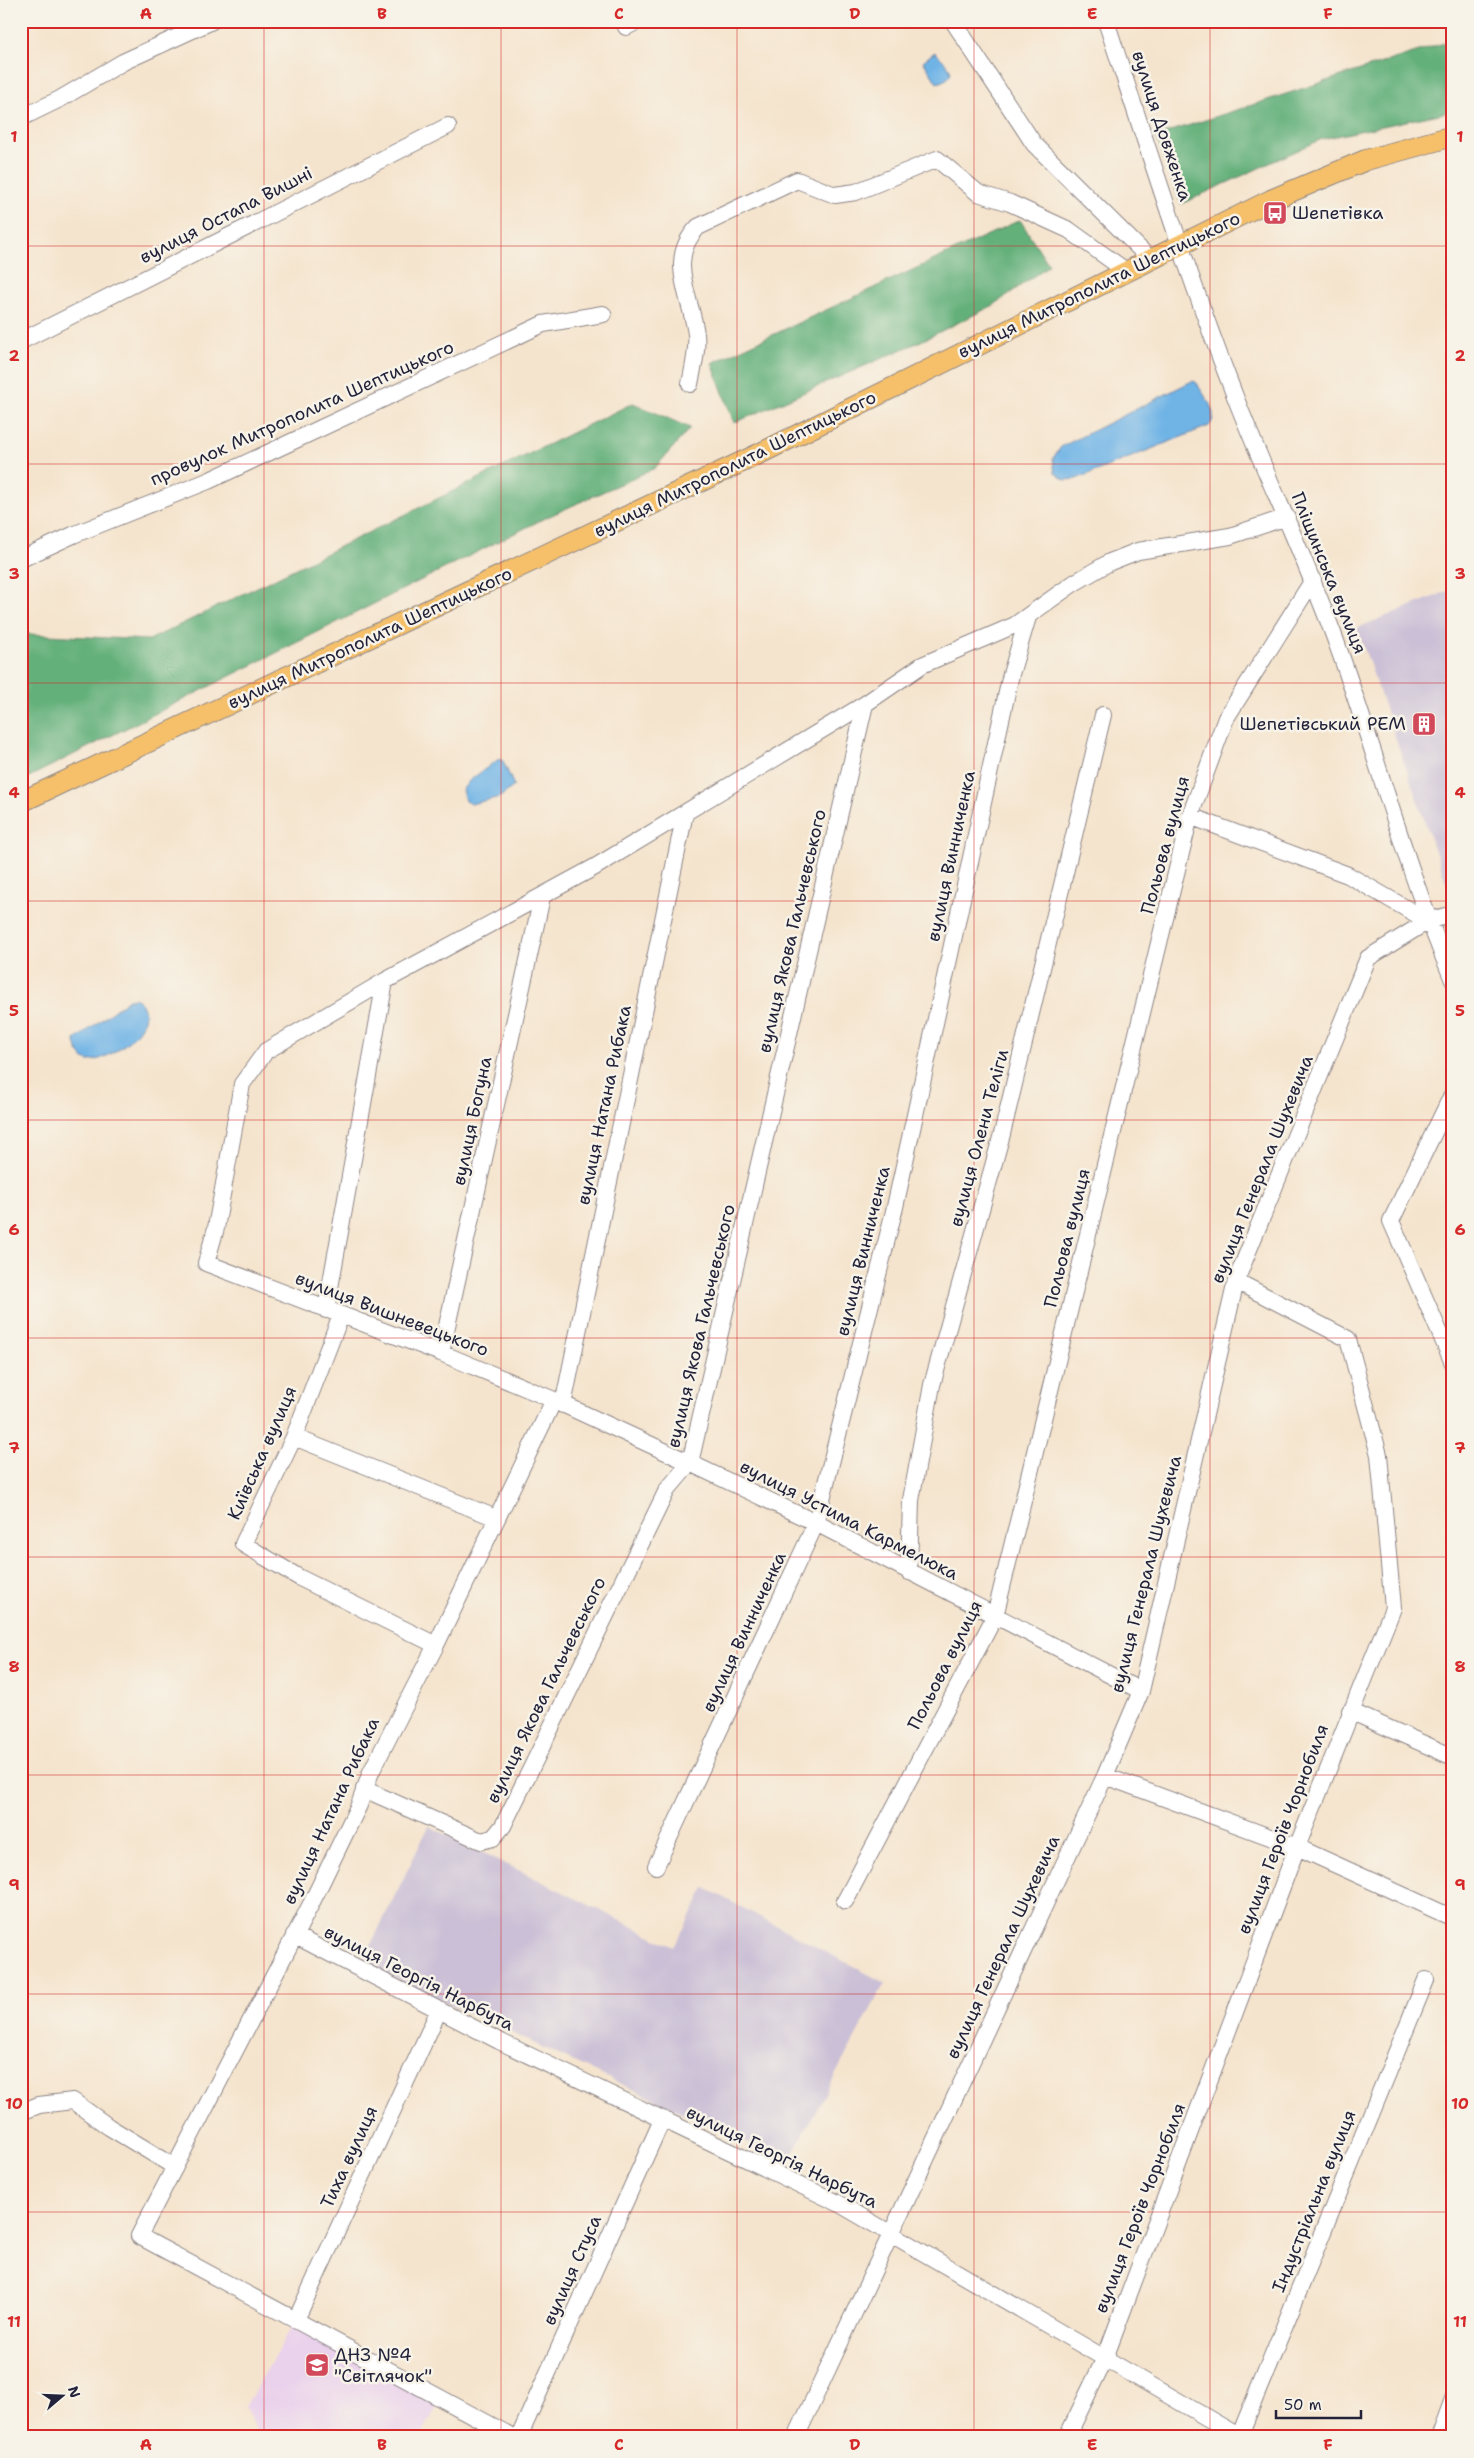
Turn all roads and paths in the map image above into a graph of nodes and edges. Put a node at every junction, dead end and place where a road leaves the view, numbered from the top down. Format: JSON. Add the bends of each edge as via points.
{"nodes":[{"id":1,"x":212,"y":21,"type":"edge"},
{"id":2,"x":953,"y":21,"type":"edge"},
{"id":3,"x":1106,"y":21,"type":"edge"},
{"id":4,"x":21,"y":118,"type":"edge"},
{"id":5,"x":448,"y":126,"type":"dead end"},
{"id":6,"x":1453,"y":136,"type":"edge"},
{"id":7,"x":1181,"y":244,"type":"junction"},
{"id":8,"x":1150,"y":259,"type":"junction"},
{"id":9,"x":1126,"y":271,"type":"junction"},
{"id":10,"x":602,"y":314,"type":"dead end"},
{"id":11,"x":21,"y":341,"type":"edge"},
{"id":12,"x":690,"y":384,"type":"dead end"},
{"id":13,"x":1287,"y":517,"type":"junction"},
{"id":14,"x":21,"y":559,"type":"edge"},
{"id":15,"x":1313,"y":580,"type":"junction"},
{"id":16,"x":1028,"y":617,"type":"junction"},
{"id":17,"x":865,"y":704,"type":"junction"},
{"id":18,"x":1103,"y":715,"type":"dead end"},
{"id":19,"x":21,"y":802,"type":"edge"},
{"id":20,"x":685,"y":813,"type":"junction"},
{"id":21,"x":1190,"y":816,"type":"junction"},
{"id":22,"x":542,"y":897,"type":"junction"},
{"id":23,"x":1453,"y":914,"type":"edge"},
{"id":24,"x":1428,"y":921,"type":"junction"},
{"id":25,"x":1453,"y":980,"type":"edge"},
{"id":26,"x":385,"y":981,"type":"junction"},
{"id":27,"x":1453,"y":1093,"type":"edge"},
{"id":28,"x":1236,"y":1281,"type":"junction"},
{"id":29,"x":334,"y":1312,"type":"junction"},
{"id":30,"x":440,"y":1353,"type":"junction"},
{"id":31,"x":1453,"y":1363,"type":"edge"},
{"id":32,"x":558,"y":1403,"type":"junction"},
{"id":33,"x":294,"y":1437,"type":"junction"},
{"id":34,"x":690,"y":1462,"type":"junction"},
{"id":35,"x":496,"y":1518,"type":"junction"},
{"id":36,"x":816,"y":1523,"type":"junction"},
{"id":37,"x":909,"y":1572,"type":"junction"},
{"id":38,"x":996,"y":1616,"type":"junction"},
{"id":39,"x":436,"y":1645,"type":"junction"},
{"id":40,"x":1141,"y":1691,"type":"junction"},
{"id":41,"x":1350,"y":1711,"type":"junction"},
{"id":42,"x":1453,"y":1757,"type":"edge"},
{"id":43,"x":1105,"y":1776,"type":"junction"},
{"id":44,"x":364,"y":1789,"type":"junction"},
{"id":45,"x":1297,"y":1847,"type":"junction"},
{"id":46,"x":656,"y":1866,"type":"dead end"},
{"id":47,"x":844,"y":1901,"type":"dead end"},
{"id":48,"x":1453,"y":1918,"type":"edge"},
{"id":49,"x":294,"y":1935,"type":"junction"},
{"id":50,"x":1426,"y":1980,"type":"dead end"},
{"id":51,"x":439,"y":2010,"type":"junction"},
{"id":52,"x":21,"y":2112,"type":"edge"},
{"id":53,"x":662,"y":2120,"type":"junction"},
{"id":54,"x":175,"y":2167,"type":"junction"},
{"id":55,"x":891,"y":2233,"type":"junction"},
{"id":56,"x":296,"y":2320,"type":"junction"},
{"id":57,"x":1105,"y":2358,"type":"junction"},
{"id":58,"x":1453,"y":2399,"type":"edge"},
{"id":59,"x":513,"y":2437,"type":"edge"},
{"id":60,"x":519,"y":2437,"type":"edge"},
{"id":61,"x":796,"y":2437,"type":"edge"},
{"id":62,"x":1067,"y":2437,"type":"edge"},
{"id":63,"x":1240,"y":2437,"type":"edge"},
{"id":64,"x":1439,"y":2437,"type":"edge"}],
"edges":[{"from":1,"to":4,"type":"street","via":[[123,62]]},
{"from":2,"to":8,"type":"street","via":[[1034,144]]},
{"from":3,"to":7,"type":"street","name":"вулиця Довженка"},
{"from":5,"to":11,"type":"street","name":"вулиця Остапа Вишні"},
{"from":6,"to":7,"type":"main road","name":"вулиця Митрополита Шептицького","via":[[1366,160],[1271,200]]},
{"from":7,"to":8,"type":"main road","name":"вулиця Митрополита Шептицького"},
{"from":7,"to":13,"type":"street","name":"Пліщинська вулиця","via":[[1239,406]]},
{"from":8,"to":9,"type":"main road","name":"вулиця Митрополита Шептицького"},
{"from":9,"to":12,"type":"street","via":[[1069,230],[1010,203],[978,193],[937,159],[856,192],[835,195],[797,180],[698,227],[689,236],[683,248],[682,265],[696,334]]},
{"from":9,"to":19,"type":"main road","name":"вулиця Митрополита Шептицького","via":[[763,452]]},
{"from":10,"to":14,"type":"street","name":"провулок Митрополита Шептицького","via":[[544,324],[208,481],[72,535]]},
{"from":13,"to":15,"type":"street","name":"Пліщинська вулиця"},
{"from":13,"to":16,"type":"street","via":[[1213,540],[1153,547],[1123,556],[1074,583]]},
{"from":15,"to":21,"type":"street","name":"Польова вулиця","via":[[1226,718]]},
{"from":15,"to":24,"type":"street","name":"Пліщинська вулиця","via":[[1348,674]]},
{"from":16,"to":17,"type":"street","via":[[1004,631],[922,665]]},
{"from":16,"to":36,"type":"street","name":"вулиця Винниченка","via":[[1011,674],[895,1207]]},
{"from":17,"to":20,"type":"street"},
{"from":17,"to":34,"type":"street","name":"вулиця Якова Гальчевського"},
{"from":18,"to":37,"type":"street","name":"вулиця Олени Теліги","via":[[1002,1134],[932,1385],[911,1500]]},
{"from":20,"to":22,"type":"street"},
{"from":20,"to":32,"type":"street","name":"вулиця Натана Рибака"},
{"from":21,"to":24,"type":"street","via":[[1348,875]]},
{"from":21,"to":38,"type":"street","name":"Польова вулиця"},
{"from":22,"to":26,"type":"street"},
{"from":22,"to":30,"type":"street","name":"вулиця Богуна"},
{"from":23,"to":24,"type":"street"},
{"from":24,"to":25,"type":"street","name":"Пліщинська вулиця"},
{"from":24,"to":28,"type":"street","name":"вулиця Генерала Шухевича","via":[[1368,958]]},
{"from":26,"to":29,"type":"street","name":"Київська вулиця"},
{"from":26,"to":29,"type":"street","name":"вулиця Вишневецького","via":[[266,1051],[242,1084],[216,1228],[206,1263]]},
{"from":27,"to":31,"type":"street","via":[[1391,1221]]},
{"from":28,"to":40,"type":"street","name":"вулиця Генерала Шухевича"},
{"from":28,"to":41,"type":"street","name":"вулиця Героїв Чорнобиля","via":[[1348,1339],[1380,1455],[1393,1608]]},
{"from":29,"to":30,"type":"street","name":"вулиця Вишневецького"},
{"from":29,"to":33,"type":"street","name":"Київська вулиця"},
{"from":30,"to":32,"type":"street","name":"вулиця Вишневецького"},
{"from":32,"to":34,"type":"street","name":"вулиця Устима Кармелюка"},
{"from":32,"to":35,"type":"street","name":"вулиця Натана Рибака"},
{"from":33,"to":35,"type":"street"},
{"from":33,"to":39,"type":"street","name":"Київська вулиця","via":[[243,1544],[300,1578]]},
{"from":34,"to":36,"type":"street","name":"вулиця Устима Кармелюка"},
{"from":34,"to":44,"type":"street","name":"вулиця Якова Гальчевського","via":[[667,1490],[498,1833],[481,1842]]},
{"from":35,"to":39,"type":"street","name":"вулиця Натана Рибака"},
{"from":36,"to":37,"type":"street","name":"вулиця Устима Кармелюка"},
{"from":36,"to":46,"type":"street","name":"вулиця Винниченка"},
{"from":37,"to":38,"type":"street","name":"вулиця Устима Кармелюка"},
{"from":38,"to":40,"type":"street","name":"вулиця Устима Кармелюка"},
{"from":38,"to":47,"type":"street","name":"Польова вулиця"},
{"from":39,"to":44,"type":"street","name":"вулиця Натана Рибака"},
{"from":40,"to":43,"type":"street","name":"вулиця Генерала Шухевича"},
{"from":41,"to":42,"type":"street"},
{"from":41,"to":45,"type":"street","name":"вулиця Героїв Чорнобиля"},
{"from":43,"to":45,"type":"street"},
{"from":43,"to":55,"type":"street","name":"вулиця Генерала Шухевича"},
{"from":44,"to":49,"type":"street","name":"вулиця Натана Рибака","via":[[360,1805]]},
{"from":45,"to":48,"type":"street"},
{"from":45,"to":57,"type":"street","name":"вулиця Героїв Чорнобиля"},
{"from":49,"to":51,"type":"street","name":"вулиця Георгія Нарбута"},
{"from":49,"to":54,"type":"street","name":"вулиця Натана Рибака"},
{"from":50,"to":63,"type":"street","name":"Індустріальна вулиця"},
{"from":51,"to":53,"type":"street","name":"вулиця Георгія Нарбута"},
{"from":51,"to":56,"type":"street","name":"Тиха вулиця"},
{"from":52,"to":54,"type":"street","via":[[39,2105],[73,2101]]},
{"from":53,"to":55,"type":"street","name":"вулиця Георгія Нарбута","via":[[838,2203]]},
{"from":53,"to":60,"type":"street","name":"вулиця Стуса"},
{"from":54,"to":56,"type":"street","name":"вулиця Натана Рибака","via":[[139,2236]]},
{"from":55,"to":57,"type":"street","name":"вулиця Георгія Нарбута"},
{"from":55,"to":61,"type":"street","name":"вулиця Генерала Шухевича"},
{"from":56,"to":59,"type":"street"},
{"from":57,"to":62,"type":"street","name":"вулиця Героїв Чорнобиля"},
{"from":57,"to":63,"type":"street","name":"вулиця Георгія Нарбута"},
{"from":58,"to":64,"type":"street"}]}
